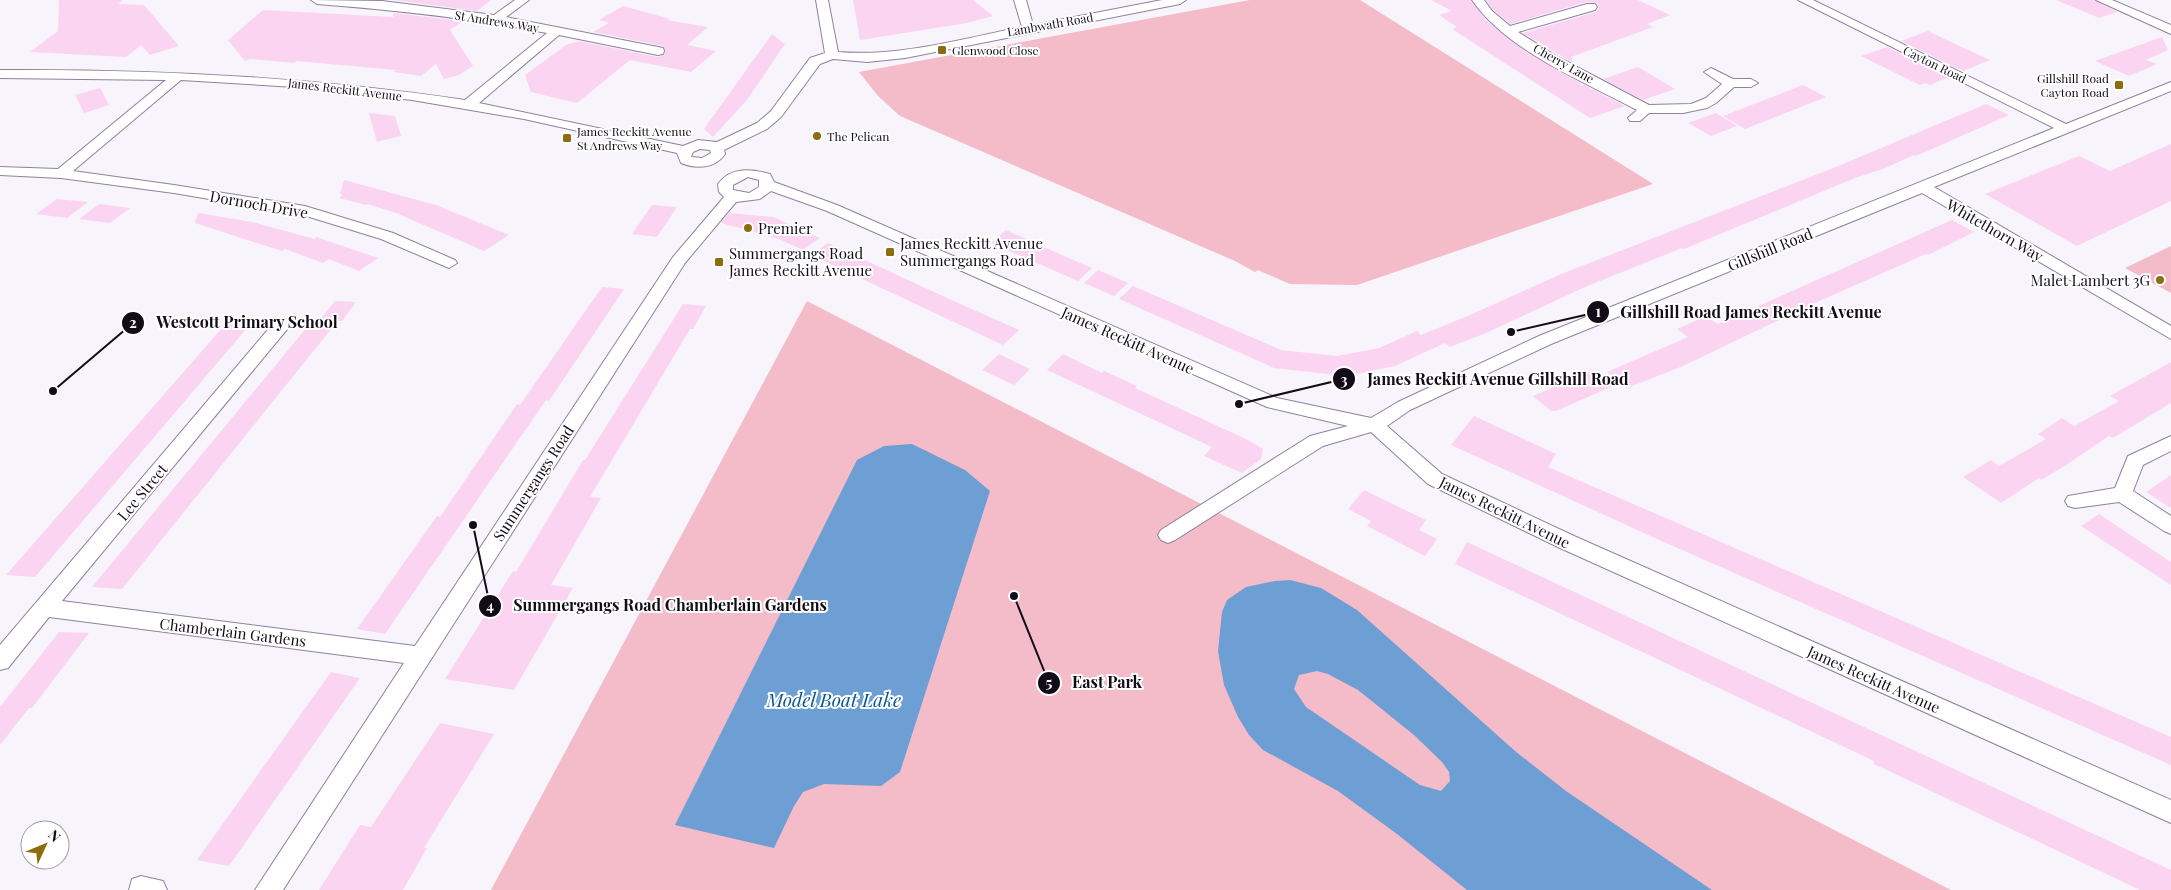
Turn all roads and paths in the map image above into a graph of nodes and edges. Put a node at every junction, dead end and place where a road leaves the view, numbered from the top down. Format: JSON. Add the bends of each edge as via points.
{"nodes":[{"id":1,"x":317,"y":0,"type":"edge"},
{"id":2,"x":523,"y":0,"type":"edge"},
{"id":3,"x":822,"y":0,"type":"edge"},
{"id":4,"x":1020,"y":0,"type":"edge"},
{"id":5,"x":1180,"y":0,"type":"edge"},
{"id":6,"x":1478,"y":0,"type":"edge"},
{"id":7,"x":1804,"y":0,"type":"edge"},
{"id":8,"x":2102,"y":0,"type":"edge"},
{"id":9,"x":1590,"y":4,"type":"edge"},
{"id":10,"x":1606,"y":9,"type":"dead end"},
{"id":11,"x":496,"y":19,"type":"junction"},
{"id":12,"x":1028,"y":28,"type":"junction"},
{"id":13,"x":2171,"y":30,"type":"edge"},
{"id":14,"x":557,"y":31,"type":"junction"},
{"id":15,"x":1508,"y":31,"type":"junction"},
{"id":16,"x":658,"y":51,"type":"dead end"},
{"id":17,"x":832,"y":55,"type":"junction"},
{"id":18,"x":1711,"y":72,"type":"dead end"},
{"id":19,"x":0,"y":74,"type":"edge"},
{"id":20,"x":178,"y":76,"type":"junction"},
{"id":21,"x":1730,"y":83,"type":"junction"},
{"id":22,"x":1751,"y":83,"type":"dead end"},
{"id":23,"x":2171,"y":86,"type":"edge"},
{"id":24,"x":2154,"y":93,"type":"junction"},
{"id":25,"x":2171,"y":101,"type":"edge"},
{"id":26,"x":468,"y":105,"type":"junction"},
{"id":27,"x":1646,"y":109,"type":"junction"},
{"id":28,"x":1635,"y":118,"type":"dead end"},
{"id":29,"x":2066,"y":129,"type":"junction"},
{"id":30,"x":684,"y":151,"type":"junction"},
{"id":31,"x":710,"y":157,"type":"junction"},
{"id":32,"x":0,"y":171,"type":"edge"},
{"id":33,"x":61,"y":174,"type":"junction"},
{"id":34,"x":735,"y":177,"type":"junction"},
{"id":35,"x":768,"y":184,"type":"junction"},
{"id":36,"x":1923,"y":187,"type":"junction"},
{"id":37,"x":728,"y":201,"type":"junction"},
{"id":38,"x":449,"y":263,"type":"dead end"},
{"id":39,"x":282,"y":323,"type":"dead end"},
{"id":40,"x":2171,"y":333,"type":"edge"},
{"id":41,"x":1374,"y":425,"type":"junction"},
{"id":42,"x":2171,"y":443,"type":"edge"},
{"id":43,"x":2122,"y":494,"type":"junction"},
{"id":44,"x":2075,"y":500,"type":"dead end"},
{"id":45,"x":2171,"y":526,"type":"edge"},
{"id":46,"x":1168,"y":535,"type":"dead end"},
{"id":47,"x":46,"y":608,"type":"junction"},
{"id":48,"x":420,"y":656,"type":"junction"},
{"id":49,"x":0,"y":661,"type":"edge"},
{"id":50,"x":2171,"y":812,"type":"edge"},
{"id":51,"x":268,"y":890,"type":"edge"}],
"edges":[{"from":1,"to":11,"type":"street","name":"St Andrews Way","via":[[382,4]]},
{"from":2,"to":11,"type":"street"},
{"from":3,"to":17,"type":"street"},
{"from":4,"to":12,"type":"street"},
{"from":5,"to":12,"type":"street","name":"Lambwath Road"},
{"from":6,"to":15,"type":"street","name":"Cherry Lane","via":[[1480,7]]},
{"from":7,"to":29,"type":"street","name":"Cayton Road"},
{"from":8,"to":13,"type":"street"},
{"from":9,"to":10,"type":"street"},
{"from":9,"to":15,"type":"street"},
{"from":11,"to":14,"type":"street","name":"St Andrews Way"},
{"from":12,"to":17,"type":"street","name":"Lambwath Road","via":[[905,54],[867,58]]},
{"from":14,"to":16,"type":"street","name":"St Andrews Way"},
{"from":14,"to":26,"type":"street","name":"St Andrews Way"},
{"from":15,"to":27,"type":"street","name":"Cherry Lane"},
{"from":17,"to":31,"type":"street","via":[[815,61],[776,114],[762,126]]},
{"from":18,"to":21,"type":"street"},
{"from":19,"to":20,"type":"street","name":"James Reckitt Avenue"},
{"from":20,"to":26,"type":"street","name":"James Reckitt Avenue","via":[[300,83]]},
{"from":20,"to":33,"type":"street"},
{"from":21,"to":22,"type":"street"},
{"from":21,"to":27,"type":"street","via":[[1716,98],[1696,109]]},
{"from":23,"to":24,"type":"street","name":"Gillshill Road"},
{"from":24,"to":25,"type":"street"},
{"from":24,"to":29,"type":"street","name":"Gillshill Road"},
{"from":26,"to":30,"type":"street","name":"James Reckitt Avenue"},
{"from":27,"to":28,"type":"street"},
{"from":29,"to":36,"type":"street","name":"Gillshill Road"},
{"from":30,"to":31,"type":"street","name":"James Reckitt Avenue","via":[[686,160]]},
{"from":30,"to":31,"type":"street","name":"James Reckitt Avenue","via":[[698,144],[709,144]]},
{"from":31,"to":34,"type":"street","name":"James Reckitt Avenue"},
{"from":32,"to":33,"type":"street","name":"Dornoch Drive"},
{"from":33,"to":38,"type":"street","name":"Dornoch Drive","via":[[174,189],[305,212],[387,236]]},
{"from":34,"to":35,"type":"street","name":"James Reckitt Avenue","via":[[761,175]]},
{"from":34,"to":37,"type":"street","via":[[724,188]]},
{"from":35,"to":37,"type":"street","via":[[756,195]]},
{"from":35,"to":41,"type":"street","name":"James Reckitt Avenue","via":[[832,208],[1273,403]]},
{"from":36,"to":40,"type":"street","name":"Whitethorn Way"},
{"from":36,"to":41,"type":"street","name":"Gillshill Road","via":[[1545,340],[1404,406]]},
{"from":37,"to":48,"type":"street","name":"Summergangs Road","via":[[679,260]]},
{"from":39,"to":47,"type":"street","name":"Lee Street"},
{"from":41,"to":46,"type":"street","name":"Gillshill Road","via":[[1316,441]]},
{"from":41,"to":50,"type":"street","name":"James Reckitt Avenue","via":[[1435,479],[1567,542]]},
{"from":42,"to":43,"type":"street","via":[[2135,462]]},
{"from":43,"to":44,"type":"street"},
{"from":43,"to":45,"type":"street"},
{"from":47,"to":48,"type":"street","name":"Chamberlain Gardens"},
{"from":47,"to":49,"type":"street","name":"Lee Street"},
{"from":48,"to":51,"type":"street","name":"Summergangs Road"}]}
